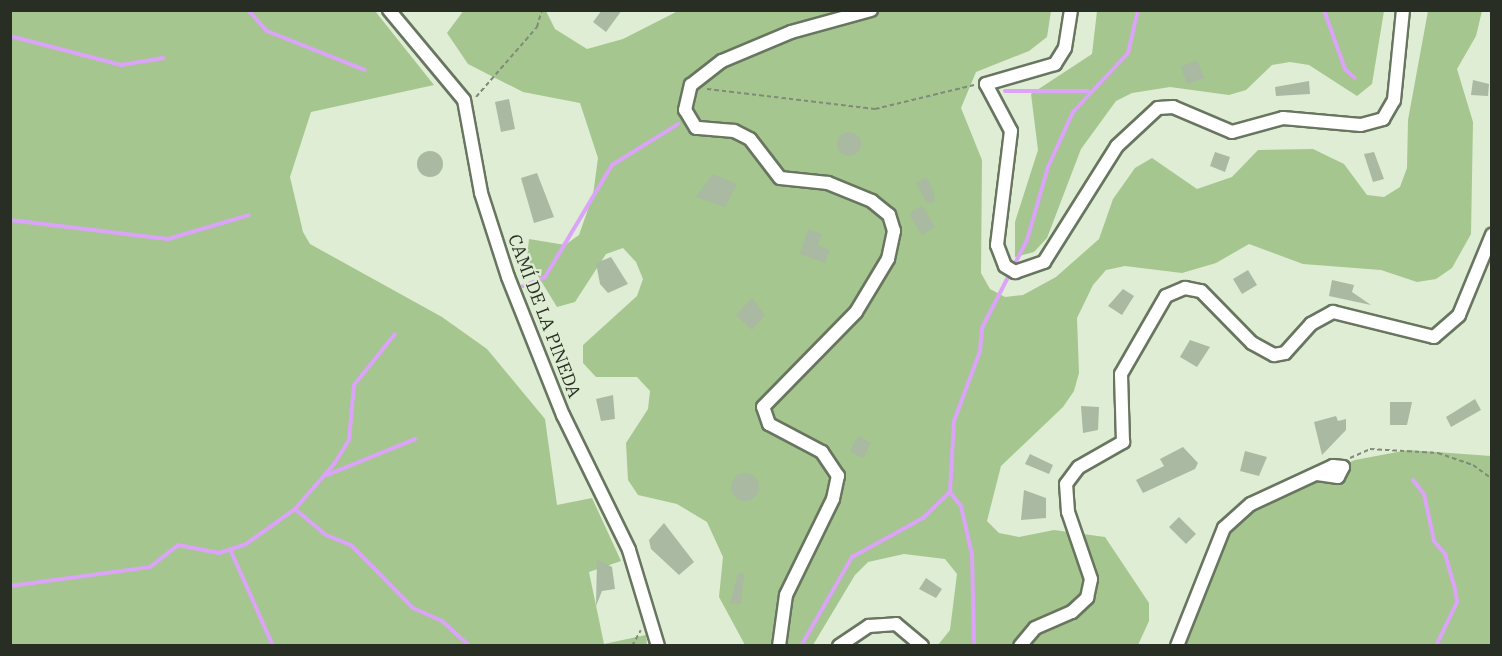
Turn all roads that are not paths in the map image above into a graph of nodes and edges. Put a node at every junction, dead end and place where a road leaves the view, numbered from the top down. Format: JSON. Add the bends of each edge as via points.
{"nodes":[{"id":1,"x":389,"y":10,"type":"edge"},
{"id":2,"x":871,"y":10,"type":"edge"},
{"id":3,"x":1071,"y":10,"type":"edge"},
{"id":4,"x":1403,"y":10,"type":"edge"},
{"id":5,"x":1491,"y":235,"type":"edge"},
{"id":6,"x":1340,"y":464,"type":"road end"},
{"id":7,"x":658,"y":645,"type":"edge"},
{"id":8,"x":779,"y":645,"type":"edge"},
{"id":9,"x":839,"y":645,"type":"edge"},
{"id":10,"x":922,"y":645,"type":"edge"},
{"id":11,"x":1020,"y":645,"type":"edge"},
{"id":12,"x":1177,"y":645,"type":"edge"}],
"edges":[{"from":1,"to":7,"type":"street","name":"CAMÍ DE LA PINEDA","via":[[459,91],[467,109],[481,193],[508,277],[563,415],[629,550]]},
{"from":2,"to":8,"type":"street","via":[[738,54],[707,71],[689,92],[686,118],[696,128],[742,134],[780,178],[828,183],[872,201],[889,215],[894,231],[888,260],[856,312],[763,407],[769,424],[822,452],[838,476],[837,492],[786,596]]},
{"from":3,"to":4,"type":"street","via":[[1065,48],[1055,64],[986,84],[1011,131],[997,245],[1005,266],[1015,272],[1044,262],[1117,146],[1158,108],[1173,107],[1232,132],[1283,118],[1361,125],[1383,118],[1394,99]]},
{"from":5,"to":11,"type":"street","via":[[1459,315],[1434,337],[1333,312],[1311,324],[1285,353],[1274,355],[1252,343],[1201,291],[1185,288],[1166,296],[1121,374],[1123,442],[1078,467],[1066,484],[1068,512],[1091,579],[1087,598],[1072,612],[1035,628]]},
{"from":6,"to":12,"type":"street","via":[[1344,470],[1338,477],[1317,474],[1251,504],[1224,528]]},
{"from":9,"to":10,"type":"street","via":[[861,630],[888,624],[902,626]]}]}
